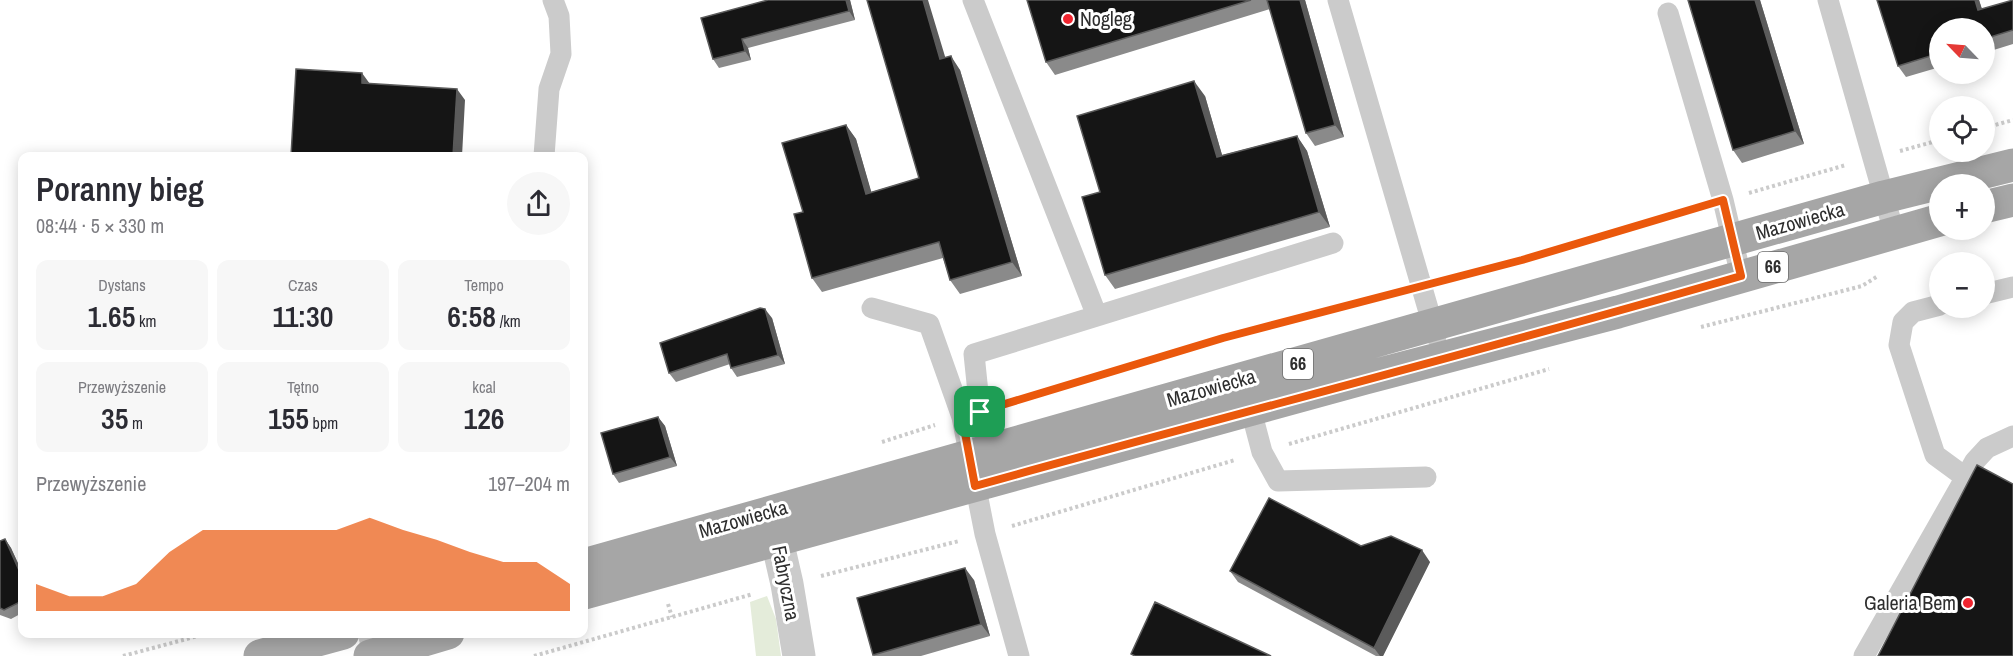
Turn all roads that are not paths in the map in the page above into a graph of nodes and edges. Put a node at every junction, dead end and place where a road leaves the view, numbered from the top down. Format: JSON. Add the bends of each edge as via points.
{"nodes":[{"id":1,"x":553,"y":0,"type":"edge"},
{"id":2,"x":973,"y":0,"type":"edge"},
{"id":3,"x":1338,"y":0,"type":"edge"},
{"id":4,"x":1828,"y":0,"type":"edge"},
{"id":5,"x":1668,"y":13,"type":"dead end"},
{"id":6,"x":544,"y":152,"type":"edge"},
{"id":7,"x":2013,"y":165,"type":"edge"},
{"id":8,"x":1884,"y":197,"type":"junction"},
{"id":9,"x":2013,"y":200,"type":"edge"},
{"id":10,"x":1995,"y":204,"type":"edge"},
{"id":11,"x":1929,"y":223,"type":"edge"},
{"id":12,"x":1894,"y":232,"type":"junction"},
{"id":13,"x":1731,"y":241,"type":"junction"},
{"id":14,"x":1333,"y":243,"type":"dead end"},
{"id":15,"x":1741,"y":276,"type":"junction"},
{"id":16,"x":2013,"y":287,"type":"edge"},
{"id":17,"x":1995,"y":291,"type":"edge"},
{"id":18,"x":1929,"y":308,"type":"edge"},
{"id":19,"x":872,"y":309,"type":"dead end"},
{"id":20,"x":1096,"y":316,"type":"junction"},
{"id":21,"x":1434,"y":326,"type":"junction"},
{"id":22,"x":1442,"y":359,"type":"junction"},
{"id":23,"x":1243,"y":379,"type":"junction"},
{"id":24,"x":1251,"y":410,"type":"junction"},
{"id":25,"x":971,"y":414,"type":"junction"},
{"id":26,"x":2013,"y":436,"type":"edge"},
{"id":27,"x":971,"y":471,"type":"junction"},
{"id":28,"x":1426,"y":477,"type":"dead end"},
{"id":29,"x":1965,"y":477,"type":"junction"},
{"id":30,"x":774,"y":526,"type":"junction"},
{"id":31,"x":588,"y":564,"type":"edge"},
{"id":32,"x":588,"y":592,"type":"edge"},
{"id":33,"x":325,"y":638,"type":"edge"},
{"id":34,"x":424,"y":638,"type":"edge"},
{"id":35,"x":371,"y":650,"type":"edge"},
{"id":36,"x":260,"y":656,"type":"edge"},
{"id":37,"x":799,"y":656,"type":"edge"},
{"id":38,"x":1019,"y":656,"type":"edge"},
{"id":39,"x":1864,"y":656,"type":"edge"}],
"edges":[{"from":1,"to":6,"type":"lane","via":[[559,16],[561,54],[549,89]]},
{"from":2,"to":20,"type":"lane"},
{"from":3,"to":21,"type":"lane"},
{"from":4,"to":8,"type":"lane"},
{"from":5,"to":13,"type":"lane","via":[[1723,200]]},
{"from":7,"to":8,"type":"main road","name":"Mazowiecka","number":"66"},
{"from":8,"to":12,"type":"lane"},
{"from":8,"to":13,"type":"main road","name":"Mazowiecka","number":"66"},
{"from":9,"to":10,"type":"main road"},
{"from":11,"to":12,"type":"main road","name":"Mazowiecka","number":"66"},
{"from":12,"to":15,"type":"main road","name":"Mazowiecka","number":"66"},
{"from":13,"to":15,"type":"lane"},
{"from":13,"to":21,"type":"main road","name":"Mazowiecka","number":"66"},
{"from":14,"to":20,"type":"lane"},
{"from":15,"to":22,"type":"main road","name":"Mazowiecka","number":"66"},
{"from":16,"to":17,"type":"lane"},
{"from":18,"to":29,"type":"lane","via":[[1913,312],[1903,322],[1899,345],[1935,455]]},
{"from":19,"to":25,"type":"lane","via":[[929,324]]},
{"from":20,"to":25,"type":"lane","via":[[974,354]]},
{"from":21,"to":22,"type":"lane"},
{"from":21,"to":23,"type":"main road","name":"Mazowiecka","number":"66"},
{"from":22,"to":24,"type":"main road","name":"Mazowiecka","number":"66"},
{"from":23,"to":24,"type":"lane"},
{"from":23,"to":27,"type":"main road","name":"Mazowiecka","number":"66"},
{"from":24,"to":27,"type":"main road","name":"Mazowiecka","number":"66"},
{"from":24,"to":28,"type":"lane","via":[[1262,452],[1278,481]]},
{"from":25,"to":27,"type":"lane"},
{"from":26,"to":29,"type":"lane","via":[[1987,448]]},
{"from":27,"to":30,"type":"main road","name":"Mazowiecka","number":"66"},
{"from":27,"to":38,"type":"lane"},
{"from":29,"to":39,"type":"lane"},
{"from":30,"to":31,"type":"main road","name":"Mazowiecka","number":"66"},
{"from":30,"to":32,"type":"main road","name":"Mazowiecka","number":"66"},
{"from":30,"to":37,"type":"street","name":"Fabryczna"},
{"from":33,"to":36,"type":"main road"},
{"from":34,"to":35,"type":"main road"}]}
